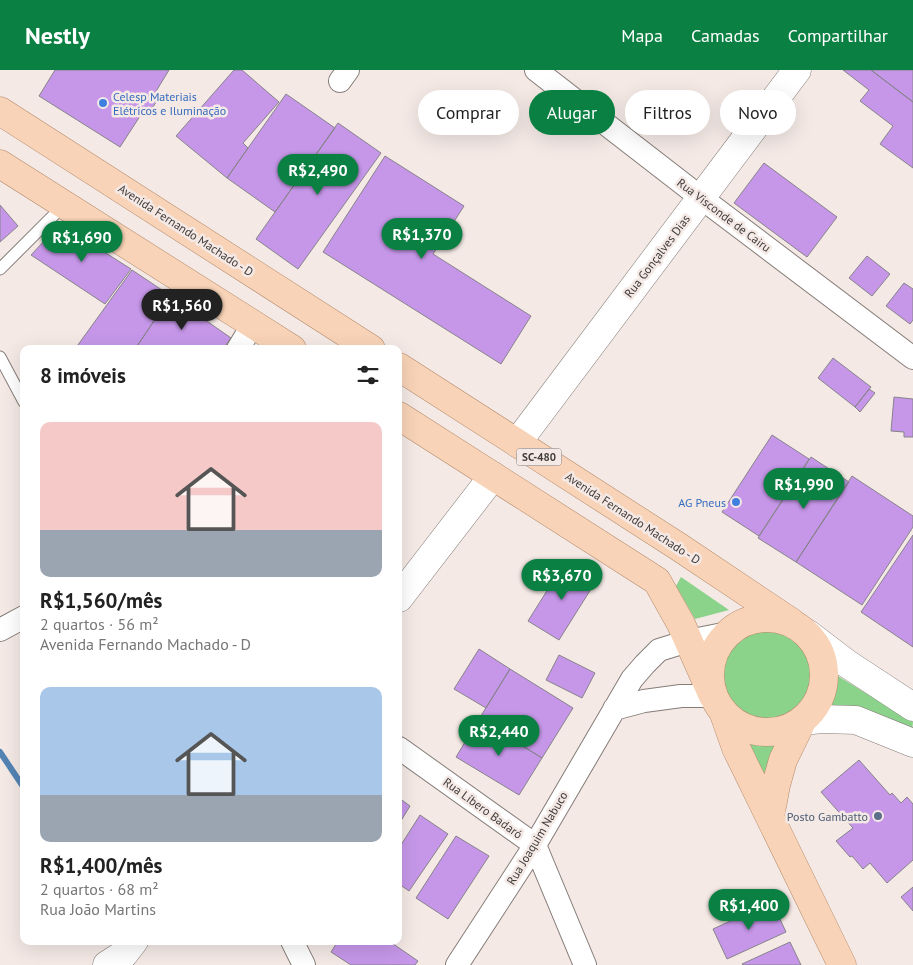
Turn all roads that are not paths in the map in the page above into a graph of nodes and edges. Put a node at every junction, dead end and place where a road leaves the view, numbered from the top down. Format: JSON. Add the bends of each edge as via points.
{"nodes":[{"id":1,"x":536,"y":70,"type":"edge"},
{"id":2,"x":796,"y":70,"type":"edge"},
{"id":3,"x":0,"y":111,"type":"edge"},
{"id":4,"x":0,"y":164,"type":"edge"},
{"id":5,"x":700,"y":197,"type":"junction"},
{"id":6,"x":64,"y":204,"type":"junction"},
{"id":7,"x":0,"y":269,"type":"edge"},
{"id":8,"x":276,"y":288,"type":"junction"},
{"id":9,"x":254,"y":324,"type":"junction"},
{"id":10,"x":241,"y":345,"type":"edge"},
{"id":11,"x":286,"y":345,"type":"edge"},
{"id":12,"x":365,"y":345,"type":"edge"},
{"id":13,"x":0,"y":357,"type":"edge"},
{"id":14,"x":913,"y":358,"type":"edge"},
{"id":15,"x":402,"y":369,"type":"edge"},
{"id":16,"x":20,"y":394,"type":"edge"},
{"id":17,"x":402,"y":418,"type":"edge"},
{"id":18,"x":518,"y":443,"type":"junction"},
{"id":19,"x":494,"y":476,"type":"junction"},
{"id":20,"x":402,"y":594,"type":"edge"},
{"id":21,"x":20,"y":618,"type":"edge"},
{"id":22,"x":799,"y":628,"type":"junction"},
{"id":23,"x":0,"y":630,"type":"edge"},
{"id":24,"x":728,"y":633,"type":"junction"},
{"id":25,"x":688,"y":641,"type":"junction"},
{"id":26,"x":718,"y":705,"type":"junction"},
{"id":27,"x":913,"y":707,"type":"edge"},
{"id":28,"x":614,"y":709,"type":"junction"},
{"id":29,"x":802,"y":721,"type":"junction"},
{"id":30,"x":913,"y":744,"type":"edge"},
{"id":31,"x":402,"y":750,"type":"edge"},
{"id":32,"x":770,"y":817,"type":"junction"},
{"id":33,"x":535,"y":845,"type":"junction"},
{"id":34,"x":131,"y":945,"type":"edge"},
{"id":35,"x":294,"y":945,"type":"edge"},
{"id":36,"x":107,"y":965,"type":"edge"},
{"id":37,"x":304,"y":965,"type":"edge"},
{"id":38,"x":457,"y":965,"type":"edge"},
{"id":39,"x":585,"y":965,"type":"edge"},
{"id":40,"x":842,"y":965,"type":"edge"}],
"edges":[{"from":1,"to":5,"type":"street","name":"Rua Visconde de Cairu"},
{"from":2,"to":5,"type":"street","name":"Rua Gonçalves Dias"},
{"from":3,"to":8,"type":"main road","name":"Avenida Fernando Machado - D"},
{"from":4,"to":6,"type":"main road"},
{"from":5,"to":14,"type":"street","name":"Rua Visconde de Cairu"},
{"from":5,"to":18,"type":"street","name":"Rua Gonçalves Dias"},
{"from":6,"to":7,"type":"lane"},
{"from":6,"to":9,"type":"main road"},
{"from":8,"to":9,"type":"main road"},
{"from":8,"to":12,"type":"main road","name":"Avenida Fernando Machado - D"},
{"from":9,"to":10,"type":"street"},
{"from":9,"to":11,"type":"main road"},
{"from":13,"to":16,"type":"lane"},
{"from":15,"to":18,"type":"main road","name":"Avenida Fernando Machado - D","number":"SC-480"},
{"from":17,"to":19,"type":"main road"},
{"from":18,"to":22,"type":"main road","name":"Avenida Fernando Machado - D","number":"SC-480"},
{"from":19,"to":20,"type":"street"},
{"from":19,"to":25,"type":"main road","via":[[658,581]]},
{"from":21,"to":23,"type":"street"},
{"from":22,"to":24,"type":"main road","via":[[773,617],[758,618],[742,623]]},
{"from":22,"to":27,"type":"street","name":"Avenida Fernando Machado - D"},
{"from":22,"to":29,"type":"main road","via":[[820,651],[824,669],[823,689],[815,707]]},
{"from":24,"to":25,"type":"street","name":"Rua Joaquim Nabuco"},
{"from":24,"to":26,"type":"main road","via":[[714,651],[709,674]]},
{"from":25,"to":26,"type":"main road"},
{"from":25,"to":28,"type":"street","name":"Rua Joaquim Nabuco","via":[[659,650],[632,679]]},
{"from":26,"to":28,"type":"street","via":[[681,696],[644,700]]},
{"from":26,"to":29,"type":"main road","via":[[738,725],[753,731],[770,733]]},
{"from":26,"to":32,"type":"main road"},
{"from":28,"to":33,"type":"street","name":"Rua Joaquim Nabuco"},
{"from":29,"to":30,"type":"street","via":[[856,720]]},
{"from":29,"to":32,"type":"main road","via":[[783,760]]},
{"from":31,"to":33,"type":"street","name":"Rua Líbero Badaró"},
{"from":32,"to":40,"type":"main road"},
{"from":33,"to":38,"type":"street","name":"Rua Joaquim Nabuco"},
{"from":33,"to":39,"type":"street","name":"Rua Líbero Badaró"},
{"from":34,"to":36,"type":"street"},
{"from":35,"to":37,"type":"street"}]}
